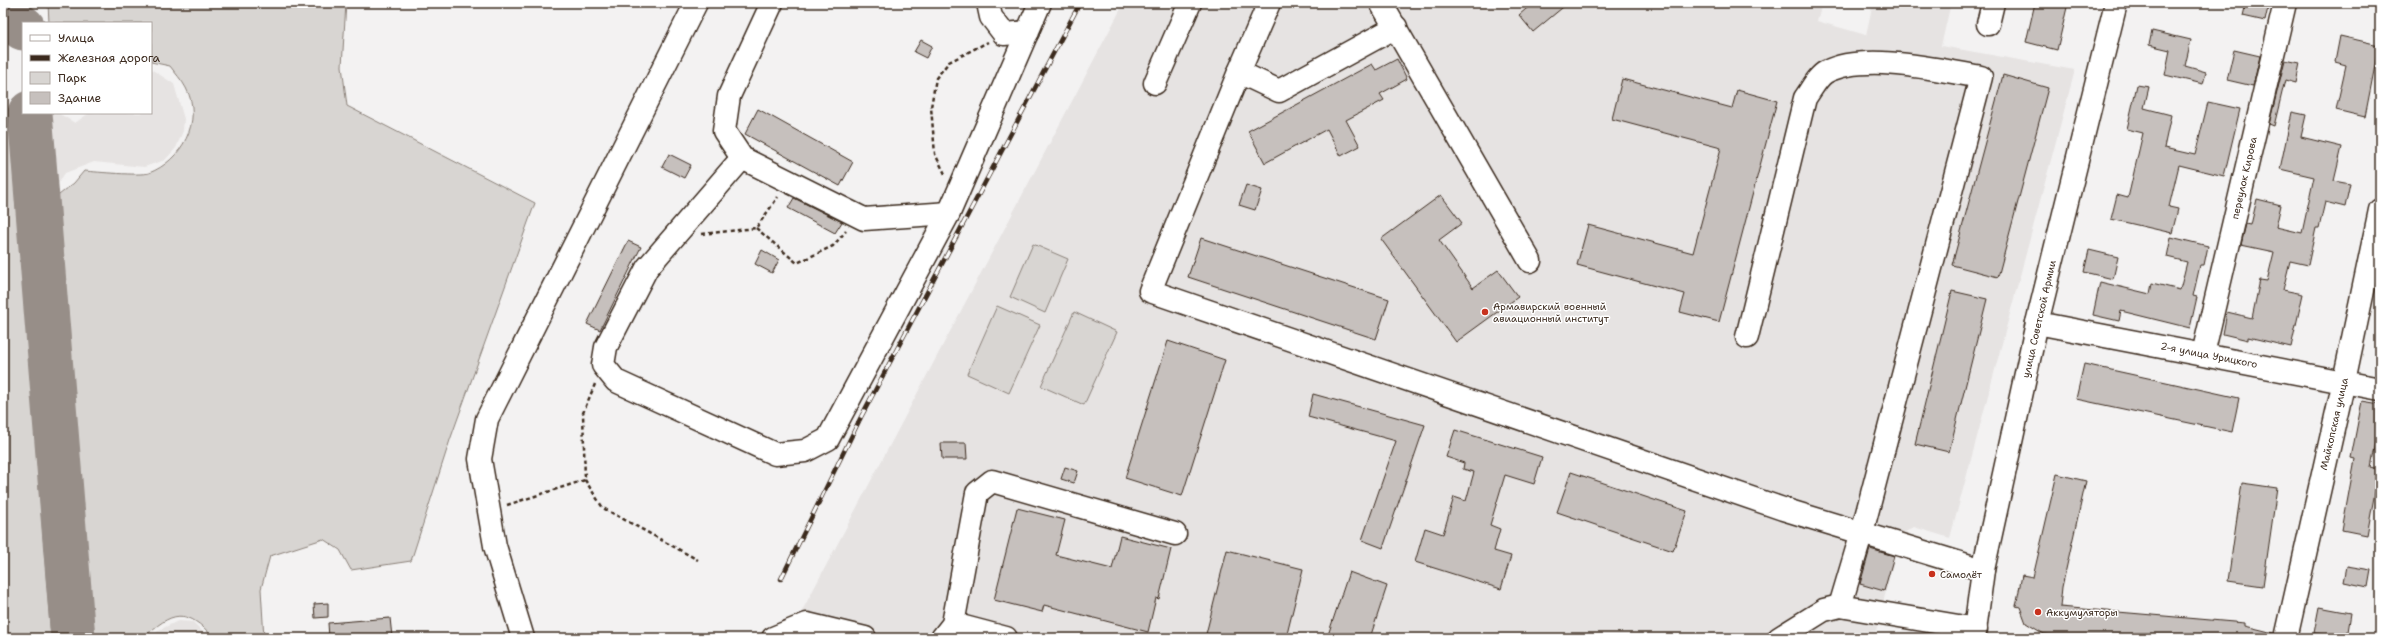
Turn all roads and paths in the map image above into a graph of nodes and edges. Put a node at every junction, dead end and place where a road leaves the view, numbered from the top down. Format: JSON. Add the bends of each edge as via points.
{"nodes":[{"id":1,"x":696,"y":3,"type":"edge"},
{"id":2,"x":772,"y":3,"type":"edge"},
{"id":3,"x":988,"y":3,"type":"edge"},
{"id":4,"x":1040,"y":3,"type":"edge"},
{"id":5,"x":1190,"y":3,"type":"edge"},
{"id":6,"x":1269,"y":3,"type":"edge"},
{"id":7,"x":1381,"y":3,"type":"edge"},
{"id":8,"x":1993,"y":3,"type":"edge"},
{"id":9,"x":2116,"y":3,"type":"edge"},
{"id":10,"x":2285,"y":3,"type":"edge"},
{"id":11,"x":1988,"y":24,"type":"dead end"},
{"id":12,"x":1396,"y":27,"type":"junction"},
{"id":13,"x":1028,"y":32,"type":"junction"},
{"id":14,"x":1004,"y":34,"type":"junction"},
{"id":15,"x":1239,"y":72,"type":"junction"},
{"id":16,"x":1155,"y":83,"type":"dead end"},
{"id":17,"x":742,"y":158,"type":"junction"},
{"id":18,"x":789,"y":182,"type":"junction"},
{"id":19,"x":953,"y":205,"type":"junction"},
{"id":20,"x":2380,"y":210,"type":"edge"},
{"id":21,"x":859,"y":216,"type":"junction"},
{"id":22,"x":756,"y":228,"type":"junction"},
{"id":23,"x":673,"y":238,"type":"junction"},
{"id":24,"x":1530,"y":261,"type":"dead end"},
{"id":25,"x":2374,"y":266,"type":"edge"},
{"id":26,"x":2037,"y":323,"type":"junction"},
{"id":27,"x":1747,"y":337,"type":"dead end"},
{"id":28,"x":2203,"y":354,"type":"junction"},
{"id":29,"x":603,"y":365,"type":"junction"},
{"id":30,"x":2344,"y":381,"type":"junction"},
{"id":31,"x":2380,"y":388,"type":"edge"},
{"id":32,"x":585,"y":480,"type":"junction"},
{"id":33,"x":489,"y":511,"type":"junction"},
{"id":34,"x":1862,"y":532,"type":"junction"},
{"id":35,"x":1175,"y":534,"type":"dead end"},
{"id":36,"x":698,"y":560,"type":"dead end"},
{"id":37,"x":1983,"y":570,"type":"junction"},
{"id":38,"x":1840,"y":606,"type":"junction"},
{"id":39,"x":948,"y":631,"type":"edge"},
{"id":40,"x":1975,"y":634,"type":"edge"},
{"id":41,"x":523,"y":638,"type":"edge"},
{"id":42,"x":773,"y":638,"type":"edge"},
{"id":43,"x":865,"y":638,"type":"edge"},
{"id":44,"x":1006,"y":638,"type":"edge"},
{"id":45,"x":1779,"y":638,"type":"edge"},
{"id":46,"x":2286,"y":638,"type":"edge"}],
"edges":[{"from":1,"to":33,"type":"street","via":[[487,419],[480,459]]},
{"from":2,"to":17,"type":"street","via":[[729,96],[724,131]]},
{"from":3,"to":14,"type":"street","via":[[991,17]]},
{"from":4,"to":13,"type":"street"},
{"from":5,"to":16,"type":"street"},
{"from":6,"to":15,"type":"street"},
{"from":7,"to":12,"type":"street"},
{"from":8,"to":11,"type":"street"},
{"from":9,"to":26,"type":"street","name":"улица Советской Армии"},
{"from":10,"to":28,"type":"street","name":"переулок Кирова"},
{"from":12,"to":15,"type":"street","via":[[1279,91]]},
{"from":12,"to":24,"type":"street"},
{"from":13,"to":14,"type":"street"},
{"from":13,"to":19,"type":"street"},
{"from":14,"to":19,"type":"path","via":[[948,62],[936,78],[931,107],[935,154]]},
{"from":15,"to":34,"type":"street","via":[[1150,291],[1783,509]]},
{"from":17,"to":18,"type":"street"},
{"from":17,"to":23,"type":"street"},
{"from":18,"to":21,"type":"street"},
{"from":18,"to":22,"type":"path"},
{"from":19,"to":21,"type":"street","via":[[864,219]]},
{"from":19,"to":29,"type":"street","via":[[828,439],[805,451],[775,454],[616,380]]},
{"from":20,"to":25,"type":"street","name":"Майкопская улица"},
{"from":21,"to":22,"type":"path","via":[[833,246],[797,263]]},
{"from":22,"to":23,"type":"path"},
{"from":23,"to":29,"type":"street","via":[[647,268],[606,347]]},
{"from":25,"to":30,"type":"street","name":"Майкопская улица"},
{"from":26,"to":28,"type":"street","name":"2-я улица Урицкого"},
{"from":26,"to":37,"type":"street","name":"улица Советской Армии"},
{"from":27,"to":34,"type":"street","via":[[1805,98],[1826,72],[1851,65],[1893,62],[1981,77]]},
{"from":28,"to":30,"type":"street","name":"2-я улица Урицкого"},
{"from":29,"to":32,"type":"path","via":[[583,413]]},
{"from":30,"to":31,"type":"street","name":"2-я улица Урицкого"},
{"from":30,"to":46,"type":"street","name":"Майкопская улица"},
{"from":32,"to":33,"type":"path"},
{"from":32,"to":36,"type":"path","via":[[603,508]]},
{"from":33,"to":41,"type":"street","via":[[495,546]]},
{"from":34,"to":37,"type":"street"},
{"from":34,"to":38,"type":"street"},
{"from":35,"to":39,"type":"street","via":[[992,481],[977,493]]},
{"from":37,"to":40,"type":"street","name":"улица Советской Армии"},
{"from":38,"to":40,"type":"street"},
{"from":38,"to":45,"type":"street","via":[[1824,610]]},
{"from":39,"to":44,"type":"street"},
{"from":42,"to":43,"type":"street","via":[[807,624]]}]}
